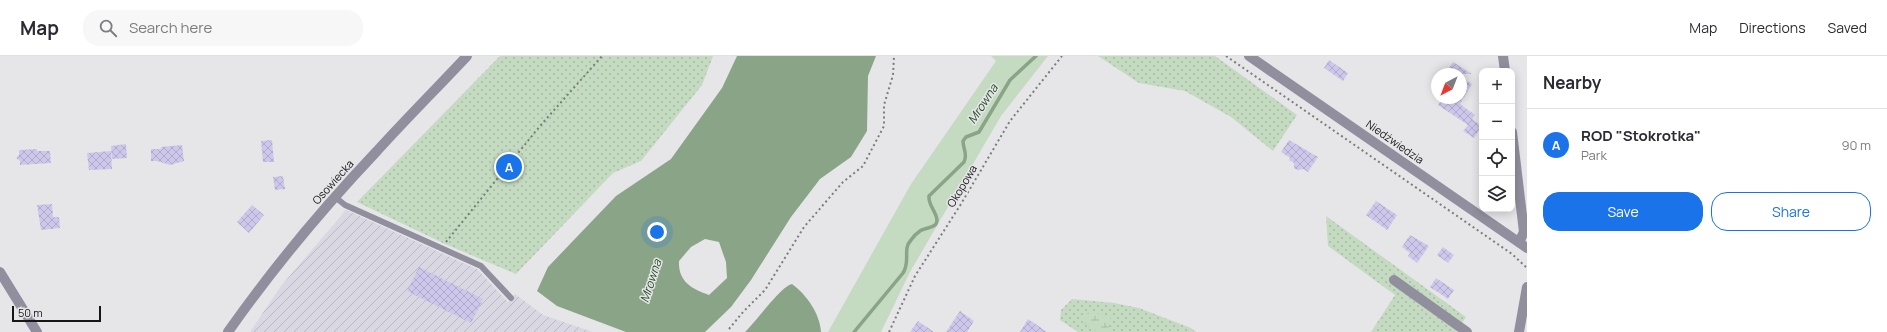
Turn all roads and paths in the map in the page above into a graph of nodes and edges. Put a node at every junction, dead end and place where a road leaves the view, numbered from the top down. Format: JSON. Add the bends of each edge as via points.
{"nodes":[{"id":1,"x":467,"y":56,"type":"edge"},
{"id":2,"x":602,"y":56,"type":"edge"},
{"id":3,"x":894,"y":56,"type":"edge"},
{"id":4,"x":1062,"y":56,"type":"edge"},
{"id":5,"x":1226,"y":56,"type":"edge"},
{"id":6,"x":1249,"y":56,"type":"edge"},
{"id":7,"x":1503,"y":56,"type":"edge"},
{"id":8,"x":1505,"y":68,"type":"edge"},
{"id":9,"x":1513,"y":140,"type":"edge"},
{"id":10,"x":335,"y":197,"type":"junction"},
{"id":11,"x":1523,"y":245,"type":"edge"},
{"id":12,"x":441,"y":249,"type":"junction"},
{"id":13,"x":1527,"y":268,"type":"edge"},
{"id":14,"x":0,"y":272,"type":"edge"},
{"id":15,"x":1394,"y":280,"type":"dead end"},
{"id":16,"x":1527,"y":287,"type":"edge"},
{"id":17,"x":511,"y":298,"type":"dead end"},
{"id":18,"x":729,"y":329,"type":"dead end"},
{"id":19,"x":37,"y":332,"type":"edge"},
{"id":20,"x":228,"y":332,"type":"edge"},
{"id":21,"x":889,"y":332,"type":"edge"},
{"id":22,"x":1466,"y":332,"type":"edge"},
{"id":23,"x":1519,"y":332,"type":"edge"}],
"edges":[{"from":1,"to":10,"type":"street","name":"Osowiecka"},
{"from":2,"to":12,"type":"path","via":[[540,126]]},
{"from":3,"to":18,"type":"path","via":[[893,75],[884,105],[884,126],[863,166],[843,182],[804,227],[765,290]]},
{"from":4,"to":21,"type":"path","name":"Okopowa","via":[[1010,121],[915,276]]},
{"from":5,"to":13,"type":"path","via":[[1512,254]]},
{"from":6,"to":11,"type":"street","name":"Niedźwiedzia"},
{"from":7,"to":8,"type":"street"},
{"from":9,"to":11,"type":"street","via":[[1524,232]]},
{"from":10,"to":12,"type":"lane","via":[[345,206]]},
{"from":10,"to":20,"type":"street","name":"Osowiecka","via":[[291,248]]},
{"from":12,"to":17,"type":"lane","via":[[481,266]]},
{"from":14,"to":19,"type":"street"},
{"from":15,"to":22,"type":"street"},
{"from":16,"to":23,"type":"street"}]}
